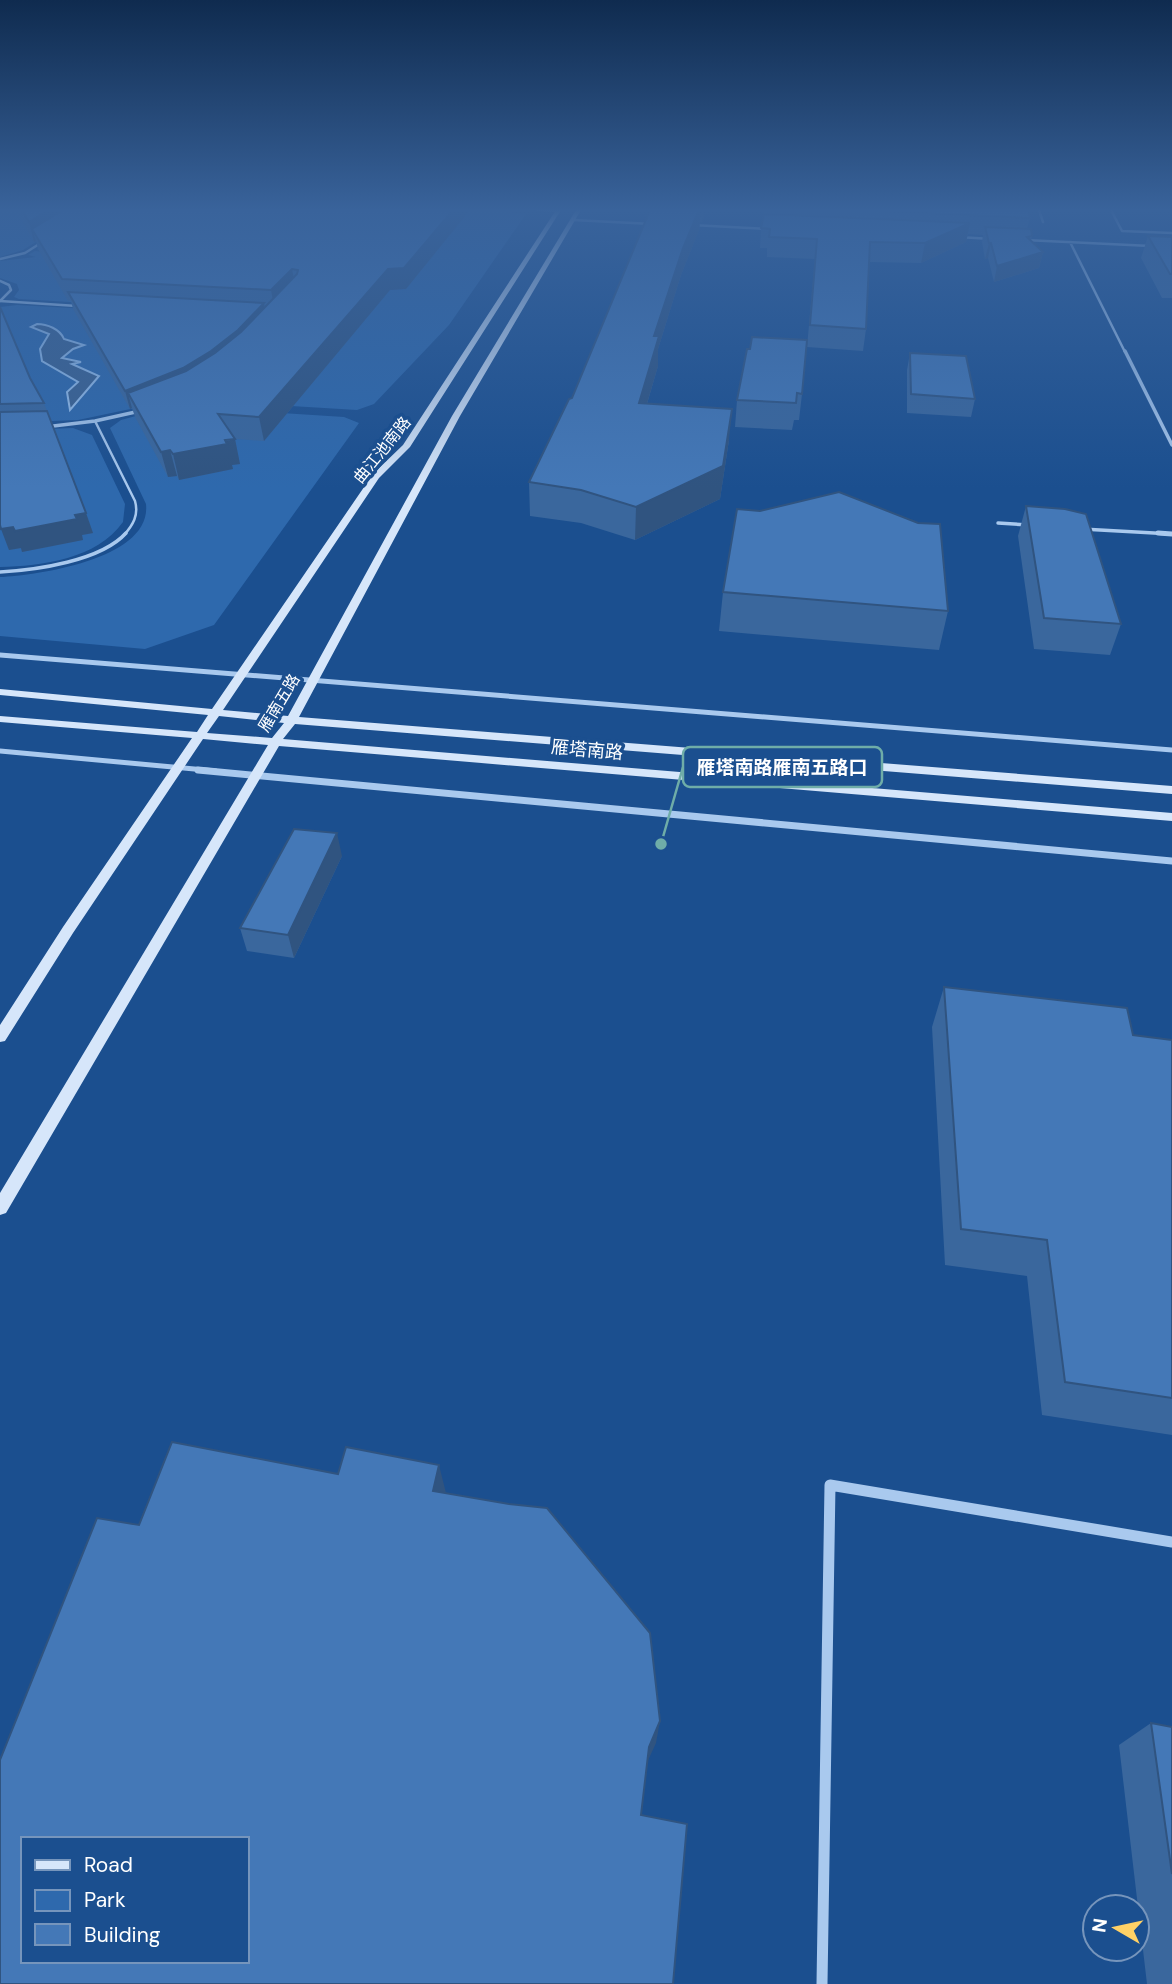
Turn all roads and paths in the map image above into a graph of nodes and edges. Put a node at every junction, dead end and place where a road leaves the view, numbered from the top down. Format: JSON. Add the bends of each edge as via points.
{"nodes":[{"id":1,"x":26,"y":303,"type":"edge"},
{"id":2,"x":499,"y":303,"type":"edge"},
{"id":3,"x":524,"y":303,"type":"edge"},
{"id":4,"x":1100,"y":303,"type":"edge"},
{"id":5,"x":83,"y":306,"type":"edge"},
{"id":6,"x":146,"y":409,"type":"edge"},
{"id":7,"x":95,"y":421,"type":"junction"},
{"id":8,"x":39,"y":427,"type":"edge"},
{"id":9,"x":1172,"y":445,"type":"edge"},
{"id":10,"x":998,"y":523,"type":"dead end"},
{"id":11,"x":1038,"y":526,"type":"edge"},
{"id":12,"x":1078,"y":528,"type":"edge"},
{"id":13,"x":1172,"y":534,"type":"edge"},
{"id":14,"x":0,"y":572,"type":"edge"},
{"id":15,"x":0,"y":655,"type":"edge"},
{"id":16,"x":240,"y":677,"type":"junction"},
{"id":17,"x":313,"y":681,"type":"junction"},
{"id":18,"x":0,"y":692,"type":"edge"},
{"id":19,"x":219,"y":711,"type":"junction"},
{"id":20,"x":0,"y":719,"type":"edge"},
{"id":21,"x":292,"y":720,"type":"junction"},
{"id":22,"x":198,"y":738,"type":"junction"},
{"id":23,"x":276,"y":741,"type":"junction"},
{"id":24,"x":1172,"y":750,"type":"edge"},
{"id":25,"x":0,"y":751,"type":"edge"},
{"id":26,"x":177,"y":768,"type":"junction"},
{"id":27,"x":257,"y":775,"type":"junction"},
{"id":28,"x":1172,"y":789,"type":"edge"},
{"id":29,"x":1172,"y":817,"type":"edge"},
{"id":30,"x":1172,"y":861,"type":"edge"},
{"id":31,"x":0,"y":1037,"type":"edge"},
{"id":32,"x":0,"y":1208,"type":"edge"},
{"id":33,"x":1172,"y":1542,"type":"edge"},
{"id":34,"x":822,"y":1984,"type":"edge"}],
"edges":[{"from":1,"to":5,"type":"lane"},
{"from":2,"to":16,"type":"main road","name":"曲江池南路","via":[[406,447],[376,476]]},
{"from":3,"to":17,"type":"main road","name":"雁南五路","via":[[456,416]]},
{"from":4,"to":9,"type":"street"},
{"from":6,"to":7,"type":"street"},
{"from":7,"to":8,"type":"street"},
{"from":7,"to":14,"type":"lane","via":[[136,505],[133,523],[110,544],[76,560]]},
{"from":10,"to":11,"type":"street"},
{"from":12,"to":13,"type":"street"},
{"from":15,"to":16,"type":"street"},
{"from":16,"to":17,"type":"street"},
{"from":16,"to":19,"type":"main road","name":"曲江池南路"},
{"from":17,"to":21,"type":"main road","name":"雁南五路"},
{"from":17,"to":24,"type":"street"},
{"from":18,"to":19,"type":"main road","name":"雁塔南路"},
{"from":19,"to":21,"type":"main road","name":"雁塔南路"},
{"from":19,"to":22,"type":"main road","name":"曲江池南路"},
{"from":20,"to":22,"type":"main road","name":"雁塔南路"},
{"from":21,"to":23,"type":"main road","name":"雁南五路"},
{"from":21,"to":28,"type":"main road","name":"雁塔南路"},
{"from":22,"to":23,"type":"main road","name":"雁塔南路"},
{"from":22,"to":26,"type":"main road"},
{"from":23,"to":27,"type":"main road","name":"雁南五路"},
{"from":23,"to":29,"type":"main road","name":"雁塔南路"},
{"from":25,"to":26,"type":"street"},
{"from":26,"to":27,"type":"street"},
{"from":26,"to":31,"type":"main road"},
{"from":27,"to":30,"type":"street"},
{"from":27,"to":32,"type":"main road","name":"雁南五路"},
{"from":33,"to":34,"type":"street","via":[[830,1485]]}]}
